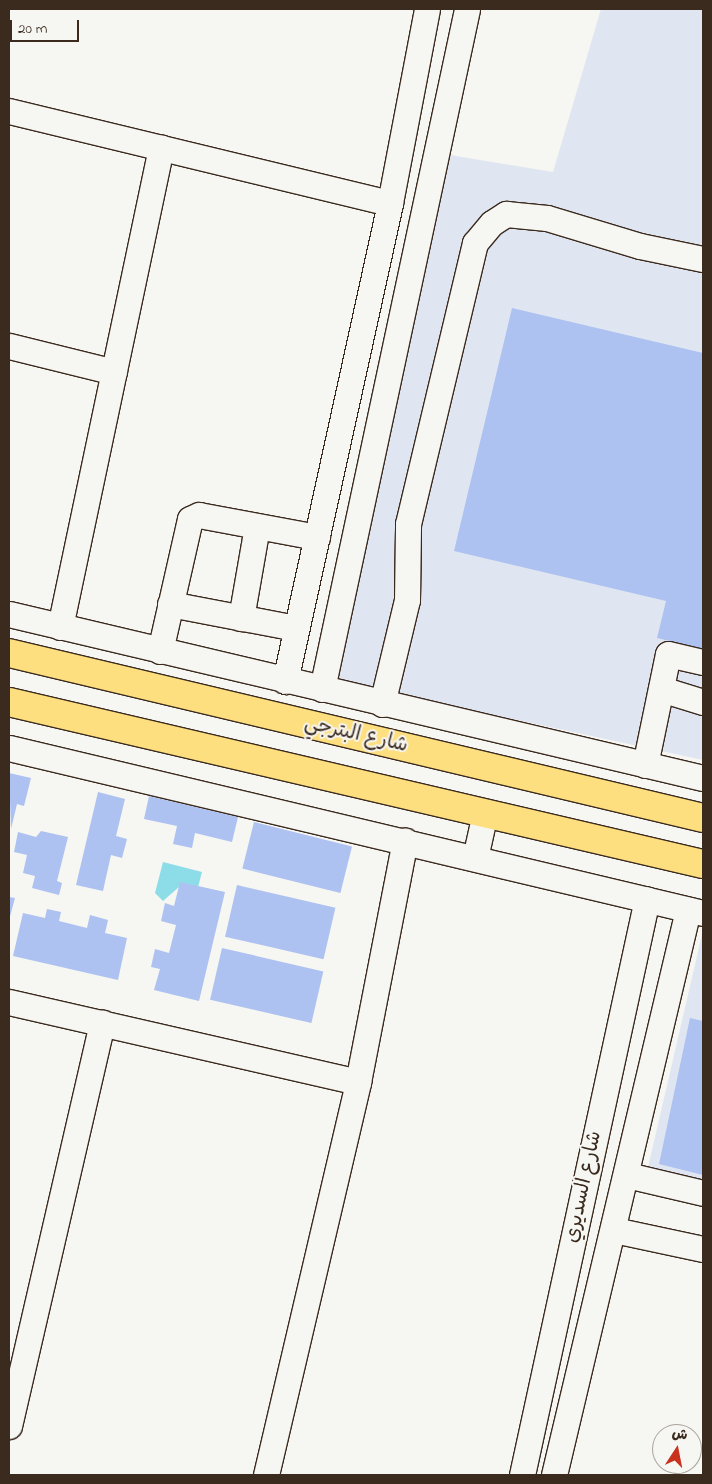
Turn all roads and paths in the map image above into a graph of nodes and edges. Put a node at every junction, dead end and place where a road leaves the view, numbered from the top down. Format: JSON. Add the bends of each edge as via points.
{"nodes":[{"id":1,"x":427,"y":9,"type":"edge"},
{"id":2,"x":466,"y":9,"type":"edge"},
{"id":3,"x":9,"y":111,"type":"edge"},
{"id":4,"x":161,"y":148,"type":"junction"},
{"id":5,"x":390,"y":203,"type":"junction"},
{"id":6,"x":703,"y":259,"type":"edge"},
{"id":7,"x":9,"y":346,"type":"edge"},
{"id":8,"x":114,"y":372,"type":"junction"},
{"id":9,"x":257,"y":526,"type":"junction"},
{"id":10,"x":317,"y":537,"type":"junction"},
{"id":11,"x":170,"y":604,"type":"junction"},
{"id":12,"x":9,"y":614,"type":"edge"},
{"id":13,"x":241,"y":618,"type":"junction"},
{"id":14,"x":60,"y":627,"type":"junction"},
{"id":15,"x":296,"y":628,"type":"junction"},
{"id":16,"x":160,"y":651,"type":"junction"},
{"id":17,"x":9,"y":653,"type":"edge"},
{"id":18,"x":703,"y":662,"type":"edge"},
{"id":19,"x":285,"y":681,"type":"junction"},
{"id":20,"x":322,"y":689,"type":"junction"},
{"id":21,"x":661,"y":690,"type":"junction"},
{"id":22,"x":9,"y":702,"type":"edge"},
{"id":23,"x":703,"y":702,"type":"edge"},
{"id":24,"x":382,"y":704,"type":"junction"},
{"id":25,"x":9,"y":748,"type":"edge"},
{"id":26,"x":645,"y":765,"type":"junction"},
{"id":27,"x":701,"y":770,"type":"edge"},
{"id":28,"x":485,"y":813,"type":"junction"},
{"id":29,"x":703,"y":818,"type":"edge"},
{"id":30,"x":405,"y":842,"type":"junction"},
{"id":31,"x":475,"y":858,"type":"junction"},
{"id":32,"x":703,"y":864,"type":"edge"},
{"id":33,"x":647,"y":899,"type":"junction"},
{"id":34,"x":696,"y":911,"type":"edge"},
{"id":35,"x":9,"y":1002,"type":"edge"},
{"id":36,"x":102,"y":1023,"type":"junction"},
{"id":37,"x":358,"y":1082,"type":"junction"},
{"id":38,"x":627,"y":1175,"type":"junction"},
{"id":39,"x":703,"y":1193,"type":"edge"},
{"id":40,"x":614,"y":1230,"type":"junction"},
{"id":41,"x":703,"y":1249,"type":"edge"},
{"id":42,"x":9,"y":1426,"type":"edge"},
{"id":43,"x":266,"y":1475,"type":"edge"},
{"id":44,"x":522,"y":1475,"type":"edge"},
{"id":45,"x":554,"y":1475,"type":"edge"}],
"edges":[{"from":1,"to":5,"type":"street"},
{"from":2,"to":20,"type":"street"},
{"from":3,"to":4,"type":"street"},
{"from":4,"to":5,"type":"street"},
{"from":4,"to":8,"type":"street"},
{"from":5,"to":10,"type":"street"},
{"from":6,"to":24,"type":"street","via":[[640,246],[547,218],[506,214],[492,223],[475,243],[408,524],[407,600]]},
{"from":7,"to":8,"type":"street"},
{"from":8,"to":14,"type":"street"},
{"from":9,"to":10,"type":"street"},
{"from":9,"to":11,"type":"street","via":[[199,515],[190,519]]},
{"from":9,"to":13,"type":"street"},
{"from":10,"to":15,"type":"street"},
{"from":11,"to":13,"type":"street"},
{"from":11,"to":16,"type":"street"},
{"from":12,"to":14,"type":"street","name":"شارع البترجي"},
{"from":13,"to":15,"type":"street"},
{"from":14,"to":16,"type":"street","name":"شارع البترجي"},
{"from":15,"to":19,"type":"street"},
{"from":16,"to":19,"type":"street","name":"شارع البترجي"},
{"from":17,"to":29,"type":"main road","name":"شارع البترجي"},
{"from":18,"to":21,"type":"street","via":[[668,654]]},
{"from":19,"to":20,"type":"street","name":"شارع البترجي"},
{"from":20,"to":24,"type":"street","name":"شارع البترجي"},
{"from":21,"to":23,"type":"street"},
{"from":21,"to":26,"type":"street"},
{"from":22,"to":28,"type":"main road"},
{"from":24,"to":26,"type":"street","name":"شارع البترجي"},
{"from":25,"to":30,"type":"street"},
{"from":26,"to":27,"type":"street","name":"شارع البترجي"},
{"from":28,"to":31,"type":"street"},
{"from":28,"to":32,"type":"main road"},
{"from":30,"to":31,"type":"street"},
{"from":30,"to":37,"type":"street"},
{"from":31,"to":33,"type":"street"},
{"from":33,"to":34,"type":"street"},
{"from":33,"to":44,"type":"street","name":"شارع السديري"},
{"from":34,"to":38,"type":"street","name":"شارع السديري"},
{"from":35,"to":36,"type":"street"},
{"from":36,"to":37,"type":"street"},
{"from":36,"to":42,"type":"street"},
{"from":37,"to":43,"type":"street"},
{"from":38,"to":39,"type":"street"},
{"from":38,"to":40,"type":"street","name":"شارع السديري"},
{"from":40,"to":41,"type":"street"},
{"from":40,"to":45,"type":"street","name":"شارع السديري"}]}
